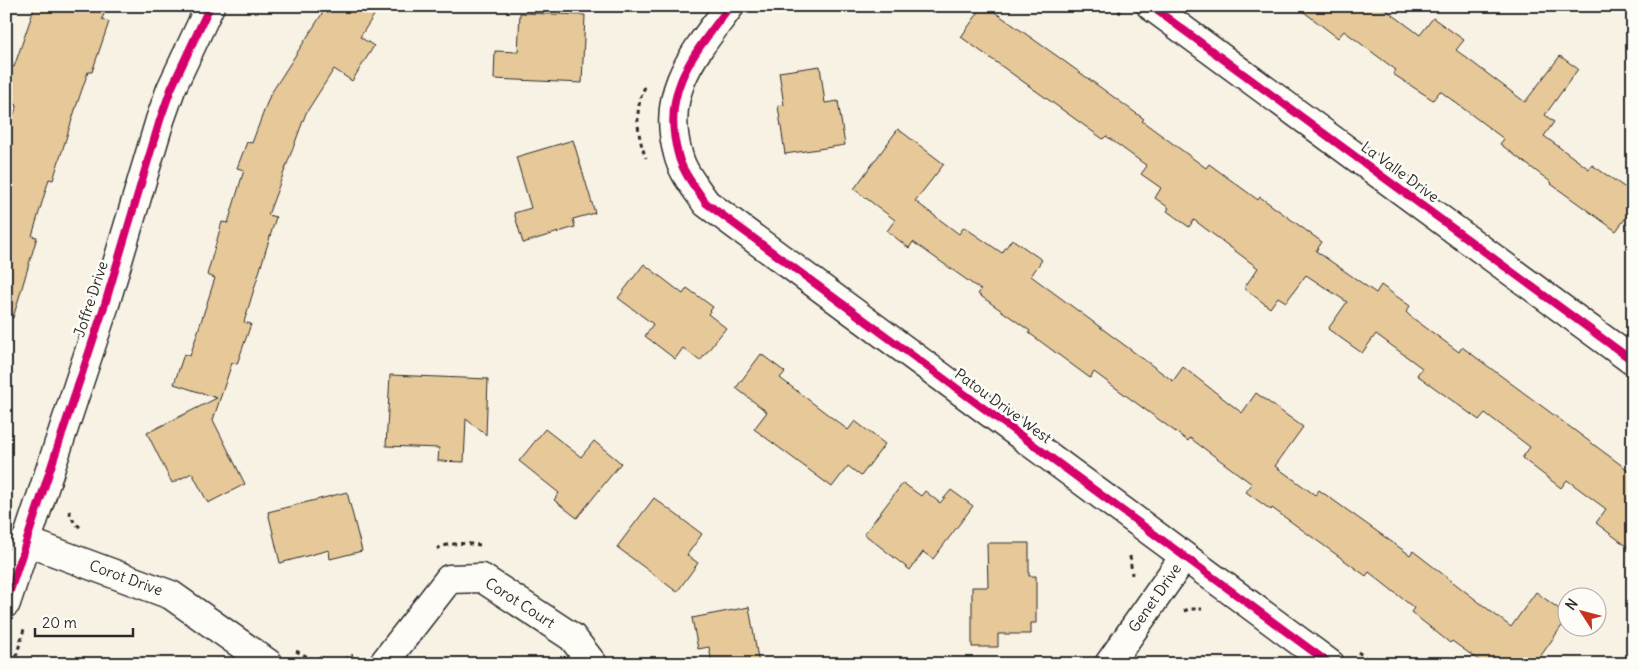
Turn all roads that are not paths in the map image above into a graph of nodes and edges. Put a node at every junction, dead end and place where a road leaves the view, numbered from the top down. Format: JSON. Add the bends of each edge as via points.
{"nodes":[{"id":1,"x":210,"y":6,"type":"edge"},
{"id":2,"x":730,"y":6,"type":"edge"},
{"id":3,"x":1151,"y":6,"type":"edge"},
{"id":4,"x":1633,"y":361,"type":"edge"},
{"id":5,"x":25,"y":542,"type":"junction"},
{"id":6,"x":1184,"y":557,"type":"junction"},
{"id":7,"x":6,"y":603,"type":"edge"},
{"id":8,"x":269,"y":664,"type":"edge"},
{"id":9,"x":383,"y":664,"type":"edge"},
{"id":10,"x":593,"y":664,"type":"edge"},
{"id":11,"x":1109,"y":664,"type":"edge"},
{"id":12,"x":1330,"y":664,"type":"edge"}],
"edges":[{"from":1,"to":5,"type":"street","name":"Joffre Drive","via":[[160,120],[105,304]]},
{"from":2,"to":6,"type":"street","name":"Patou Drive West","via":[[690,60],[672,117],[678,154],[706,204]]},
{"from":3,"to":4,"type":"street","name":"La Valle Drive"},
{"from":5,"to":7,"type":"street","name":"Joffre Drive"},
{"from":5,"to":8,"type":"street","name":"Corot Drive","via":[[172,595]]},
{"from":6,"to":11,"type":"street","name":"Genet Drive"},
{"from":6,"to":12,"type":"street","name":"Patou Drive West"},
{"from":9,"to":10,"type":"street","name":"Corot Court","via":[[449,580],[482,578],[572,637]]}]}
